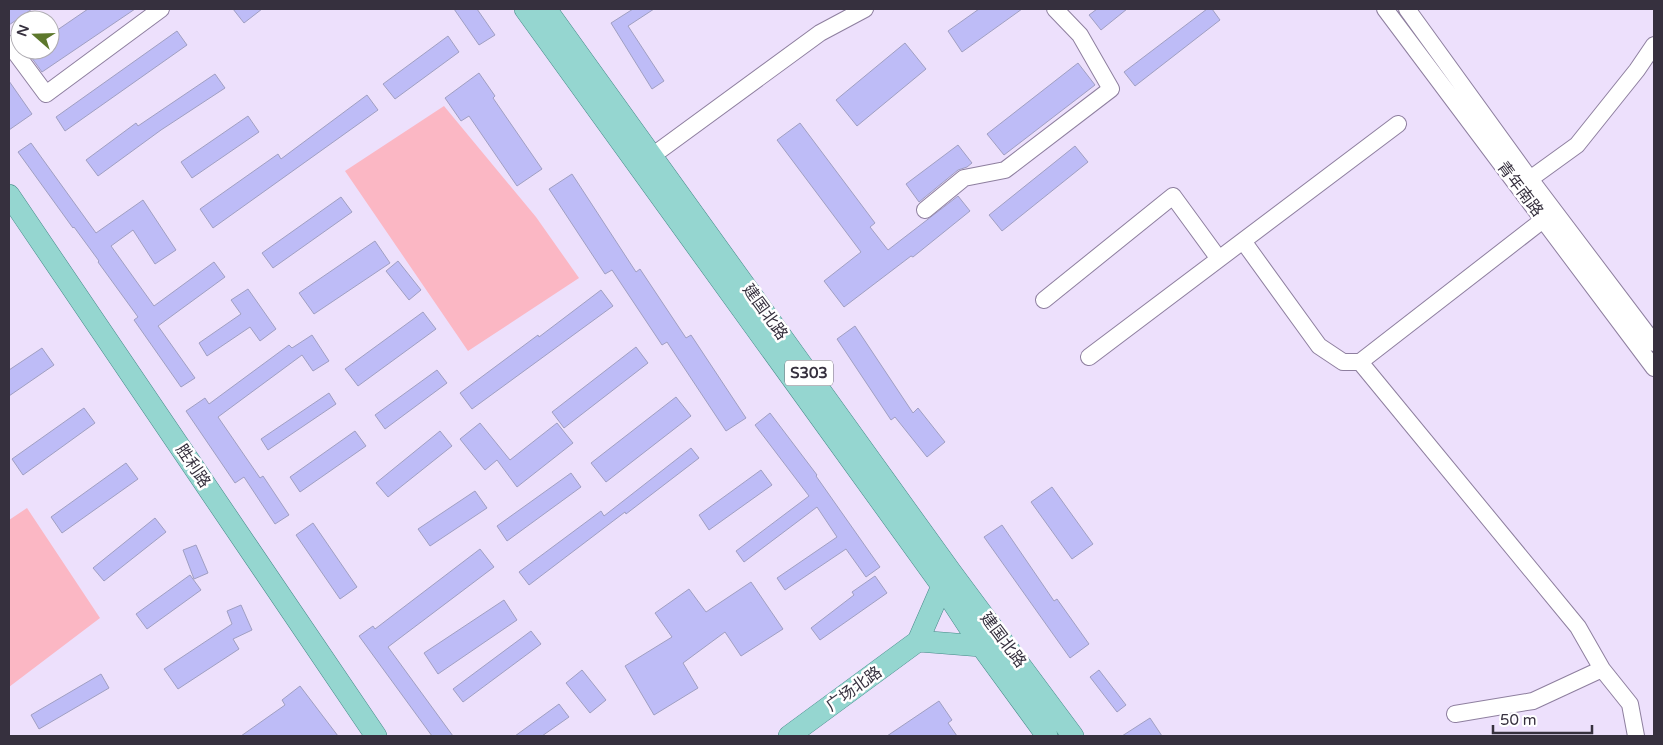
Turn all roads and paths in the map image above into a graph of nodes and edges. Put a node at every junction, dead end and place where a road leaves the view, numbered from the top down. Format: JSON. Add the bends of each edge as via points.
{"nodes":[{"id":1,"x":161,"y":9,"type":"edge"},
{"id":2,"x":525,"y":9,"type":"edge"},
{"id":3,"x":546,"y":9,"type":"edge"},
{"id":4,"x":865,"y":9,"type":"edge"},
{"id":5,"x":1055,"y":9,"type":"edge"},
{"id":6,"x":1385,"y":9,"type":"edge"},
{"id":7,"x":1407,"y":9,"type":"edge"},
{"id":8,"x":9,"y":44,"type":"edge"},
{"id":9,"x":1654,"y":45,"type":"edge"},
{"id":10,"x":1398,"y":124,"type":"dead end"},
{"id":11,"x":652,"y":156,"type":"junction"},
{"id":12,"x":1530,"y":179,"type":"junction"},
{"id":13,"x":9,"y":195,"type":"edge"},
{"id":14,"x":925,"y":210,"type":"dead end"},
{"id":15,"x":1542,"y":220,"type":"junction"},
{"id":16,"x":1243,"y":241,"type":"junction"},
{"id":17,"x":1219,"y":259,"type":"junction"},
{"id":18,"x":1044,"y":300,"type":"dead end"},
{"id":19,"x":1654,"y":343,"type":"edge"},
{"id":20,"x":1089,"y":357,"type":"dead end"},
{"id":21,"x":1360,"y":362,"type":"junction"},
{"id":22,"x":1654,"y":368,"type":"edge"},
{"id":23,"x":947,"y":579,"type":"junction"},
{"id":24,"x":918,"y":641,"type":"junction"},
{"id":25,"x":982,"y":647,"type":"junction"},
{"id":26,"x":1008,"y":648,"type":"junction"},
{"id":27,"x":1602,"y":669,"type":"junction"},
{"id":28,"x":1455,"y":714,"type":"dead end"},
{"id":29,"x":376,"y":736,"type":"edge"},
{"id":30,"x":789,"y":736,"type":"edge"},
{"id":31,"x":1047,"y":736,"type":"edge"},
{"id":32,"x":1073,"y":736,"type":"edge"},
{"id":33,"x":1636,"y":736,"type":"edge"}],
"edges":[{"from":1,"to":8,"type":"street","via":[[46,94]]},
{"from":2,"to":23,"type":"main road","name":"建国北路"},
{"from":3,"to":11,"type":"main road","name":"建国北路","number":"S303"},
{"from":4,"to":11,"type":"street","via":[[820,33]]},
{"from":5,"to":14,"type":"street","via":[[1080,35],[1112,88],[1005,170],[964,178]]},
{"from":6,"to":15,"type":"street","name":"青年南路"},
{"from":7,"to":12,"type":"street"},
{"from":9,"to":12,"type":"street","via":[[1576,145]]},
{"from":10,"to":16,"type":"street"},
{"from":11,"to":23,"type":"main road","name":"建国北路","number":"S303"},
{"from":12,"to":19,"type":"street"},
{"from":13,"to":29,"type":"main road","name":"胜利路"},
{"from":15,"to":21,"type":"street"},
{"from":15,"to":22,"type":"street","name":"青年南路"},
{"from":16,"to":17,"type":"street"},
{"from":16,"to":21,"type":"street","via":[[1319,346],[1342,362]]},
{"from":17,"to":18,"type":"street","via":[[1173,196]]},
{"from":17,"to":20,"type":"street"},
{"from":21,"to":27,"type":"street","via":[[1578,627]]},
{"from":23,"to":24,"type":"main road"},
{"from":23,"to":25,"type":"main road","name":"建国北路"},
{"from":23,"to":26,"type":"main road","name":"建国北路","number":"S303"},
{"from":24,"to":25,"type":"main road"},
{"from":24,"to":30,"type":"main road","name":"广场北路"},
{"from":25,"to":26,"type":"main road"},
{"from":25,"to":31,"type":"main road","name":"建国北路"},
{"from":26,"to":32,"type":"main road","name":"建国北路","number":"S303"},
{"from":27,"to":28,"type":"street","via":[[1533,701]]},
{"from":27,"to":33,"type":"street","via":[[1630,704]]}]}
